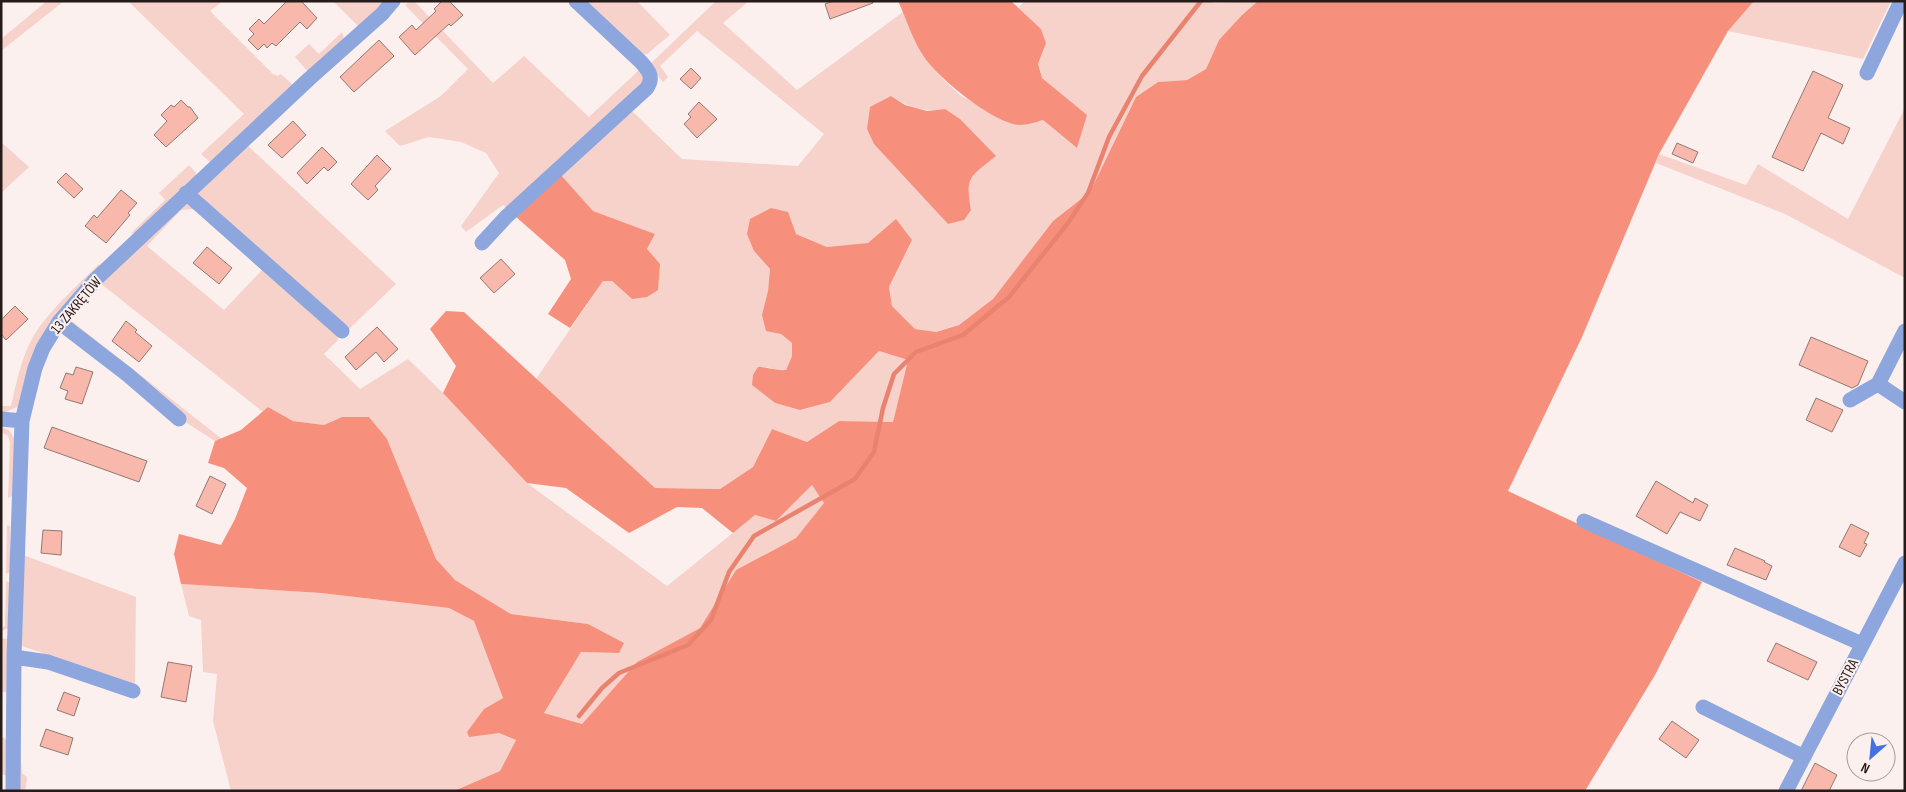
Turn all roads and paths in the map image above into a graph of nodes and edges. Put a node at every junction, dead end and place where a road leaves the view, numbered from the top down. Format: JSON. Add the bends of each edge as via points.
{"nodes":[{"id":1,"x":393,"y":1,"type":"edge"},
{"id":2,"x":576,"y":1,"type":"edge"},
{"id":3,"x":1901,"y":1,"type":"edge"},
{"id":4,"x":1866,"y":73,"type":"dead end"},
{"id":5,"x":186,"y":193,"type":"junction"},
{"id":6,"x":482,"y":243,"type":"dead end"},
{"id":7,"x":58,"y":322,"type":"junction"},
{"id":8,"x":342,"y":331,"type":"dead end"},
{"id":9,"x":1905,"y":331,"type":"edge"},
{"id":10,"x":1878,"y":384,"type":"junction"},
{"id":11,"x":1850,"y":400,"type":"dead end"},
{"id":12,"x":1905,"y":402,"type":"edge"},
{"id":13,"x":1,"y":419,"type":"edge"},
{"id":14,"x":179,"y":419,"type":"dead end"},
{"id":15,"x":22,"y":421,"type":"junction"},
{"id":16,"x":1584,"y":521,"type":"dead end"},
{"id":17,"x":1903,"y":570,"type":"edge"},
{"id":18,"x":1862,"y":644,"type":"junction"},
{"id":19,"x":14,"y":657,"type":"junction"},
{"id":20,"x":133,"y":691,"type":"dead end"},
{"id":21,"x":1703,"y":707,"type":"dead end"},
{"id":22,"x":1804,"y":757,"type":"junction"},
{"id":23,"x":13,"y":791,"type":"edge"},
{"id":24,"x":1786,"y":791,"type":"edge"}],
"edges":[{"from":1,"to":5,"type":"street","name":"13 ZAKRĘTÓW"},
{"from":2,"to":6,"type":"street","via":[[641,62],[649,71],[650,84]]},
{"from":3,"to":4,"type":"street"},
{"from":5,"to":7,"type":"street","name":"13 ZAKRĘTÓW","via":[[96,279]]},
{"from":5,"to":8,"type":"street"},
{"from":7,"to":14,"type":"street"},
{"from":7,"to":15,"type":"street","name":"13 ZAKRĘTÓW","via":[[39,357]]},
{"from":9,"to":10,"type":"street"},
{"from":10,"to":11,"type":"street"},
{"from":10,"to":12,"type":"street"},
{"from":13,"to":15,"type":"street"},
{"from":15,"to":19,"type":"street","name":"13 ZAKRĘTÓW"},
{"from":16,"to":18,"type":"street"},
{"from":17,"to":18,"type":"street","name":"BYSTRA"},
{"from":18,"to":22,"type":"street","name":"BYSTRA"},
{"from":19,"to":20,"type":"street","via":[[48,662]]},
{"from":19,"to":23,"type":"street","name":"13 ZAKRĘTÓW"},
{"from":21,"to":22,"type":"street"},
{"from":22,"to":24,"type":"street","name":"BYSTRA"}]}
